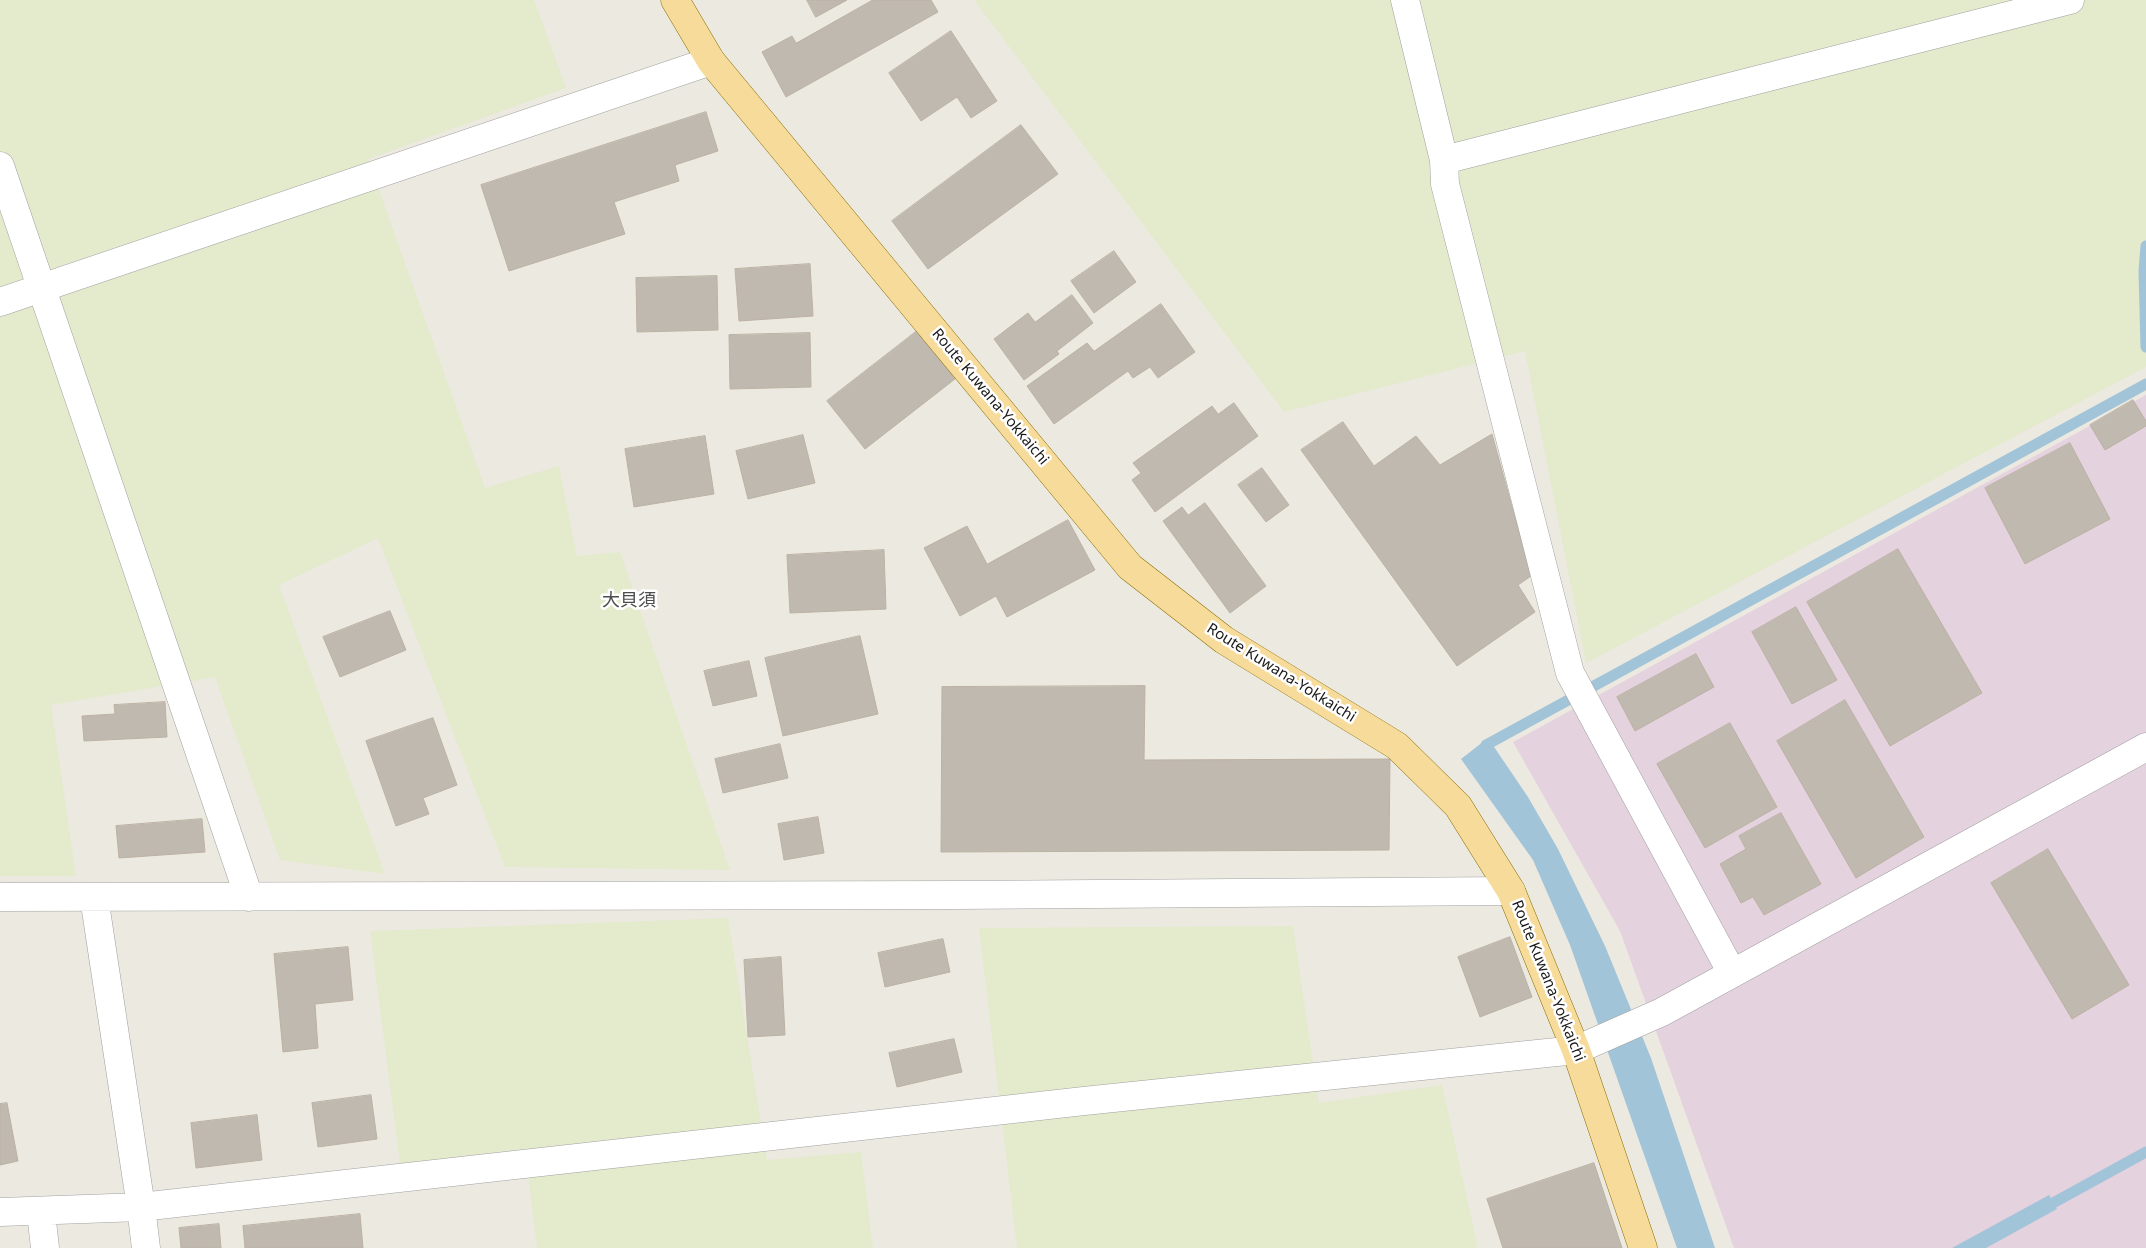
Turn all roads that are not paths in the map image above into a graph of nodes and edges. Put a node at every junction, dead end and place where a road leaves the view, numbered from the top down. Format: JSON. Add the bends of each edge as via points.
{"nodes":[{"id":1,"x":675,"y":0,"type":"edge"},
{"id":2,"x":1405,"y":0,"type":"edge"},
{"id":3,"x":2070,"y":0,"type":"edge"},
{"id":4,"x":711,"y":61,"type":"junction"},
{"id":5,"x":1444,"y":160,"type":"junction"},
{"id":6,"x":0,"y":166,"type":"edge"},
{"id":7,"x":41,"y":288,"type":"junction"},
{"id":8,"x":0,"y":302,"type":"edge"},
{"id":9,"x":2146,"y":747,"type":"edge"},
{"id":10,"x":1511,"y":891,"type":"junction"},
{"id":11,"x":0,"y":897,"type":"edge"},
{"id":12,"x":94,"y":897,"type":"junction"},
{"id":13,"x":249,"y":897,"type":"junction"},
{"id":14,"x":1732,"y":973,"type":"junction"},
{"id":15,"x":1576,"y":1050,"type":"junction"},
{"id":16,"x":141,"y":1207,"type":"junction"},
{"id":17,"x":0,"y":1212,"type":"edge"},
{"id":18,"x":41,"y":1212,"type":"junction"},
{"id":19,"x":45,"y":1248,"type":"edge"},
{"id":20,"x":146,"y":1248,"type":"edge"},
{"id":21,"x":1643,"y":1248,"type":"edge"}],
"edges":[{"from":1,"to":4,"type":"main road","name":"Route Kuwana-Yokkaichi"},
{"from":2,"to":5,"type":"street"},
{"from":3,"to":5,"type":"street"},
{"from":4,"to":7,"type":"street"},
{"from":4,"to":10,"type":"main road","name":"Route Kuwana-Yokkaichi","via":[[1130,567],[1224,640],[1397,746],[1458,806]]},
{"from":5,"to":14,"type":"street","via":[[1448,194],[1570,673]]},
{"from":6,"to":7,"type":"street"},
{"from":7,"to":8,"type":"street"},
{"from":7,"to":13,"type":"street"},
{"from":9,"to":14,"type":"street"},
{"from":10,"to":13,"type":"street"},
{"from":10,"to":15,"type":"main road","name":"Route Kuwana-Yokkaichi"},
{"from":11,"to":12,"type":"street"},
{"from":12,"to":13,"type":"street"},
{"from":12,"to":16,"type":"street"},
{"from":14,"to":15,"type":"street","via":[[1662,1012]]},
{"from":15,"to":16,"type":"street","via":[[1084,1101]]},
{"from":15,"to":21,"type":"main road","name":"Route Kuwana-Yokkaichi"},
{"from":16,"to":18,"type":"street"},
{"from":16,"to":20,"type":"street"},
{"from":17,"to":18,"type":"street"},
{"from":18,"to":19,"type":"street"}]}
